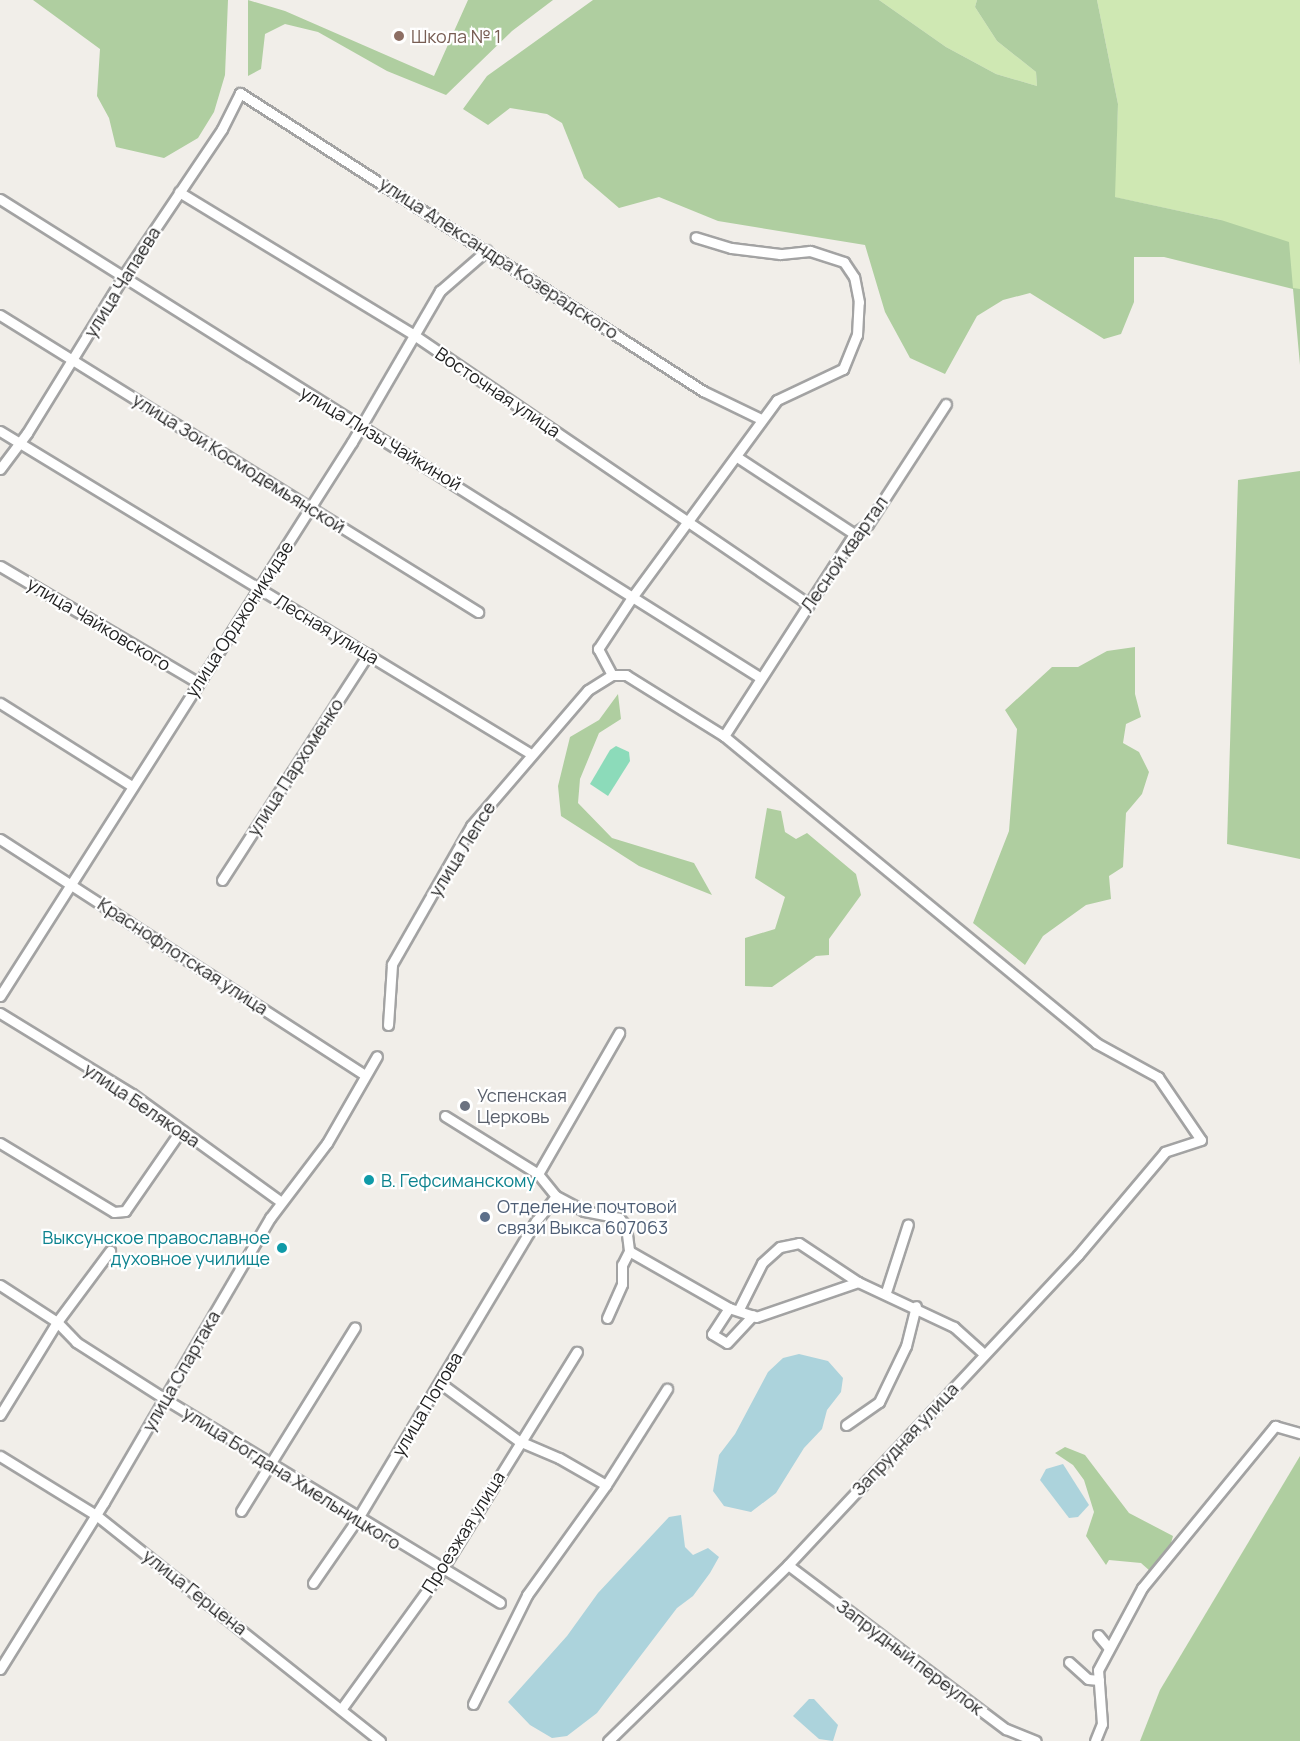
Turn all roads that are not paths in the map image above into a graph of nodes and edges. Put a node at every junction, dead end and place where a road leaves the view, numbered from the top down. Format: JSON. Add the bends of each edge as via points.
{"nodes":[{"id":1,"x":240,"y":93,"type":"joint"},
{"id":2,"x":179,"y":192,"type":"junction"},
{"id":3,"x":0,"y":199,"type":"edge"},
{"id":4,"x":696,"y":237,"type":"dead end"},
{"id":5,"x":487,"y":250,"type":"junction"},
{"id":6,"x":122,"y":278,"type":"junction"},
{"id":7,"x":0,"y":315,"type":"edge"},
{"id":8,"x":414,"y":335,"type":"junction"},
{"id":9,"x":74,"y":360,"type":"junction"},
{"id":10,"x":945,"y":404,"type":"dead end"},
{"id":11,"x":761,"y":419,"type":"junction"},
{"id":12,"x":361,"y":426,"type":"junction"},
{"id":13,"x":0,"y":430,"type":"edge"},
{"id":14,"x":19,"y":442,"type":"junction"},
{"id":15,"x":737,"y":457,"type":"junction"},
{"id":16,"x":0,"y":469,"type":"edge"},
{"id":17,"x":311,"y":507,"type":"junction"},
{"id":18,"x":690,"y":520,"type":"junction"},
{"id":19,"x":854,"y":534,"type":"junction"},
{"id":20,"x":0,"y":566,"type":"edge"},
{"id":21,"x":258,"y":588,"type":"junction"},
{"id":22,"x":633,"y":596,"type":"junction"},
{"id":23,"x":808,"y":604,"type":"junction"},
{"id":24,"x":478,"y":612,"type":"dead end"},
{"id":25,"x":368,"y":654,"type":"junction"},
{"id":26,"x":612,"y":675,"type":"junction"},
{"id":27,"x":761,"y":678,"type":"junction"},
{"id":28,"x":197,"y":682,"type":"junction"},
{"id":29,"x":0,"y":703,"type":"edge"},
{"id":30,"x":724,"y":736,"type":"junction"},
{"id":31,"x":531,"y":754,"type":"junction"},
{"id":32,"x":132,"y":786,"type":"junction"},
{"id":33,"x":0,"y":839,"type":"edge"},
{"id":34,"x":222,"y":880,"type":"dead end"},
{"id":35,"x":73,"y":885,"type":"junction"},
{"id":36,"x":0,"y":996,"type":"edge"},
{"id":37,"x":0,"y":1013,"type":"edge"},
{"id":38,"x":388,"y":1025,"type":"dead end"},
{"id":39,"x":619,"y":1033,"type":"dead end"},
{"id":40,"x":376,"y":1056,"type":"dead end"},
{"id":41,"x":365,"y":1075,"type":"junction"},
{"id":42,"x":445,"y":1116,"type":"dead end"},
{"id":43,"x":181,"y":1130,"type":"junction"},
{"id":44,"x":0,"y":1143,"type":"edge"},
{"id":45,"x":538,"y":1174,"type":"junction"},
{"id":46,"x":556,"y":1196,"type":"junction"},
{"id":47,"x":281,"y":1202,"type":"junction"},
{"id":48,"x":908,"y":1224,"type":"dead end"},
{"id":49,"x":110,"y":1251,"type":"dead end"},
{"id":50,"x":629,"y":1251,"type":"junction"},
{"id":51,"x":858,"y":1282,"type":"junction"},
{"id":52,"x":0,"y":1285,"type":"edge"},
{"id":53,"x":886,"y":1292,"type":"junction"},
{"id":54,"x":916,"y":1306,"type":"junction"},
{"id":55,"x":734,"y":1308,"type":"junction"},
{"id":56,"x":753,"y":1315,"type":"junction"},
{"id":57,"x":607,"y":1318,"type":"dead end"},
{"id":58,"x":57,"y":1322,"type":"junction"},
{"id":59,"x":355,"y":1327,"type":"dead end"},
{"id":60,"x":577,"y":1352,"type":"dead end"},
{"id":61,"x":984,"y":1354,"type":"junction"},
{"id":62,"x":440,"y":1383,"type":"junction"},
{"id":63,"x":667,"y":1389,"type":"dead end"},
{"id":64,"x":165,"y":1399,"type":"junction"},
{"id":65,"x":0,"y":1415,"type":"edge"},
{"id":66,"x":846,"y":1425,"type":"dead end"},
{"id":67,"x":1300,"y":1433,"type":"edge"},
{"id":68,"x":519,"y":1442,"type":"junction"},
{"id":69,"x":0,"y":1456,"type":"edge"},
{"id":70,"x":268,"y":1461,"type":"junction"},
{"id":71,"x":606,"y":1485,"type":"junction"},
{"id":72,"x":241,"y":1511,"type":"dead end"},
{"id":73,"x":96,"y":1515,"type":"junction"},
{"id":74,"x":358,"y":1518,"type":"junction"},
{"id":75,"x":788,"y":1565,"type":"junction"},
{"id":76,"x":441,"y":1571,"type":"junction"},
{"id":77,"x":313,"y":1583,"type":"dead end"},
{"id":78,"x":500,"y":1604,"type":"dead end"},
{"id":79,"x":1098,"y":1635,"type":"dead end"},
{"id":80,"x":1109,"y":1648,"type":"junction"},
{"id":81,"x":1069,"y":1662,"type":"dead end"},
{"id":82,"x":0,"y":1669,"type":"edge"},
{"id":83,"x":1099,"y":1680,"type":"junction"},
{"id":84,"x":473,"y":1704,"type":"dead end"},
{"id":85,"x":342,"y":1708,"type":"junction"},
{"id":86,"x":381,"y":1741,"type":"edge"},
{"id":87,"x":608,"y":1741,"type":"edge"},
{"id":88,"x":1036,"y":1741,"type":"edge"},
{"id":89,"x":1095,"y":1741,"type":"edge"}],
"edges":[{"from":1,"to":2,"type":"street","name":"улица Чапаева","via":[[222,129]]},
{"from":1,"to":5,"type":"street","name":"улица Александра Козерадского"},
{"from":2,"to":6,"type":"street","name":"улица Чапаева"},
{"from":2,"to":8,"type":"street","name":"Восточная улица"},
{"from":3,"to":6,"type":"street","name":"улица Лизы Чайкиной"},
{"from":4,"to":11,"type":"street","via":[[731,248],[780,254],[810,251],[844,262],[854,278],[859,302],[858,335],[843,369],[777,400]]},
{"from":5,"to":8,"type":"street","name":"улица Орджоникидзе","via":[[440,291]]},
{"from":5,"to":11,"type":"street","name":"улица Александра Козерадского","via":[[703,391]]},
{"from":6,"to":9,"type":"street","name":"улица Чапаева"},
{"from":6,"to":12,"type":"street","name":"улица Лизы Чайкиной"},
{"from":7,"to":9,"type":"street","name":"улица Зои Космодемьянской"},
{"from":8,"to":12,"type":"street","name":"улица Орджоникидзе"},
{"from":8,"to":18,"type":"street","name":"Восточная улица"},
{"from":9,"to":14,"type":"street","name":"улица Чапаева"},
{"from":9,"to":17,"type":"street","name":"улица Зои Космодемьянской"},
{"from":10,"to":19,"type":"street","name":"Лесной квартал","via":[[868,524]]},
{"from":11,"to":15,"type":"street"},
{"from":12,"to":17,"type":"street","name":"улица Орджоникидзе"},
{"from":12,"to":22,"type":"street","name":"улица Лизы Чайкиной"},
{"from":13,"to":14,"type":"street","name":"Лесная улица"},
{"from":14,"to":16,"type":"street","name":"улица Чапаева"},
{"from":14,"to":21,"type":"street","name":"Лесная улица"},
{"from":15,"to":18,"type":"street"},
{"from":15,"to":19,"type":"street"},
{"from":17,"to":21,"type":"street","name":"улица Орджоникидзе"},
{"from":17,"to":24,"type":"street","name":"улица Зои Космодемьянской"},
{"from":18,"to":22,"type":"street"},
{"from":18,"to":23,"type":"street","name":"Восточная улица","via":[[702,536]]},
{"from":19,"to":23,"type":"street","name":"Лесной квартал"},
{"from":20,"to":28,"type":"street","name":"улица Чайковского"},
{"from":21,"to":25,"type":"street","name":"Лесная улица"},
{"from":21,"to":28,"type":"street","name":"улица Орджоникидзе"},
{"from":22,"to":26,"type":"street","via":[[598,649]]},
{"from":22,"to":27,"type":"street","name":"улица Лизы Чайкиной"},
{"from":23,"to":27,"type":"street","name":"Лесной квартал"},
{"from":25,"to":31,"type":"street","name":"Лесная улица"},
{"from":25,"to":34,"type":"street","name":"улица Пархоменко"},
{"from":26,"to":30,"type":"street","via":[[635,677]]},
{"from":26,"to":31,"type":"street","name":"улица Лепсе","via":[[588,690]]},
{"from":27,"to":30,"type":"street","name":"Лесной квартал"},
{"from":28,"to":32,"type":"street","name":"улица Орджоникидзе"},
{"from":29,"to":32,"type":"street"},
{"from":30,"to":61,"type":"street","name":"Запрудная улица","via":[[1096,1043],[1158,1077],[1201,1140],[1165,1152],[1078,1255]]},
{"from":31,"to":38,"type":"street","name":"улица Лепсе","via":[[471,826],[392,964]]},
{"from":32,"to":35,"type":"street","name":"улица Орджоникидзе"},
{"from":33,"to":35,"type":"street","name":"Краснофлотская улица"},
{"from":35,"to":36,"type":"street","name":"улица Орджоникидзе"},
{"from":35,"to":41,"type":"street","name":"Краснофлотская улица"},
{"from":37,"to":43,"type":"street","name":"улица Белякова","via":[[132,1094]]},
{"from":39,"to":45,"type":"street"},
{"from":40,"to":41,"type":"street"},
{"from":41,"to":47,"type":"street","name":"улица Спартака","via":[[327,1143]]},
{"from":42,"to":45,"type":"street"},
{"from":43,"to":44,"type":"street","via":[[125,1211],[114,1212]]},
{"from":43,"to":47,"type":"street","name":"улица Белякова"},
{"from":45,"to":46,"type":"street"},
{"from":46,"to":50,"type":"street","via":[[584,1211],[619,1218],[626,1226]]},
{"from":46,"to":62,"type":"street","name":"улица Попова","via":[[536,1221]]},
{"from":47,"to":64,"type":"street","name":"улица Спартака"},
{"from":48,"to":53,"type":"street"},
{"from":49,"to":58,"type":"street"},
{"from":50,"to":55,"type":"street"},
{"from":50,"to":57,"type":"street","via":[[622,1265],[622,1284]]},
{"from":51,"to":53,"type":"street"},
{"from":51,"to":55,"type":"street","via":[[799,1243],[780,1247],[762,1263]]},
{"from":51,"to":56,"type":"street"},
{"from":52,"to":58,"type":"street","name":"улица Богдана Хмельницкого"},
{"from":53,"to":54,"type":"street"},
{"from":54,"to":61,"type":"street","via":[[954,1327]]},
{"from":54,"to":66,"type":"street","via":[[906,1346],[879,1402]]},
{"from":55,"to":56,"type":"street"},
{"from":55,"to":56,"type":"street","via":[[712,1334],[727,1343]]},
{"from":58,"to":64,"type":"street","name":"улица Богдана Хмельницкого","via":[[76,1342]]},
{"from":58,"to":65,"type":"street"},
{"from":59,"to":70,"type":"street"},
{"from":60,"to":68,"type":"street","name":"Проезжая улица"},
{"from":61,"to":75,"type":"street","name":"Запрудная улица"},
{"from":62,"to":68,"type":"street"},
{"from":62,"to":74,"type":"street","name":"улица Попова"},
{"from":63,"to":71,"type":"street"},
{"from":64,"to":70,"type":"street","name":"улица Богдана Хмельницкого"},
{"from":64,"to":73,"type":"street","name":"улица Спартака"},
{"from":67,"to":80,"type":"street","via":[[1275,1426],[1142,1588]]},
{"from":68,"to":71,"type":"street","via":[[559,1458]]},
{"from":68,"to":76,"type":"street","name":"Проезжая улица"},
{"from":69,"to":73,"type":"street","name":"улица Герцена"},
{"from":70,"to":72,"type":"street"},
{"from":70,"to":74,"type":"street","name":"улица Богдана Хмельницкого"},
{"from":71,"to":84,"type":"street","via":[[527,1595],[491,1660]]},
{"from":73,"to":82,"type":"street","name":"улица Спартака"},
{"from":73,"to":85,"type":"street","name":"улица Герцена"},
{"from":74,"to":76,"type":"street","name":"улица Богдана Хмельницкого"},
{"from":74,"to":77,"type":"street","name":"улица Попова"},
{"from":75,"to":87,"type":"street","name":"Запрудная улица"},
{"from":75,"to":88,"type":"street","name":"Запрудный переулок","via":[[1006,1729]]},
{"from":76,"to":78,"type":"street","name":"улица Богдана Хмельницкого"},
{"from":76,"to":85,"type":"street","name":"Проезжая улица"},
{"from":79,"to":80,"type":"street"},
{"from":80,"to":83,"type":"street","via":[[1098,1670]]},
{"from":81,"to":83,"type":"street","via":[[1088,1679]]},
{"from":83,"to":89,"type":"street","via":[[1102,1724]]},
{"from":85,"to":86,"type":"street","name":"улица Герцена"}]}
